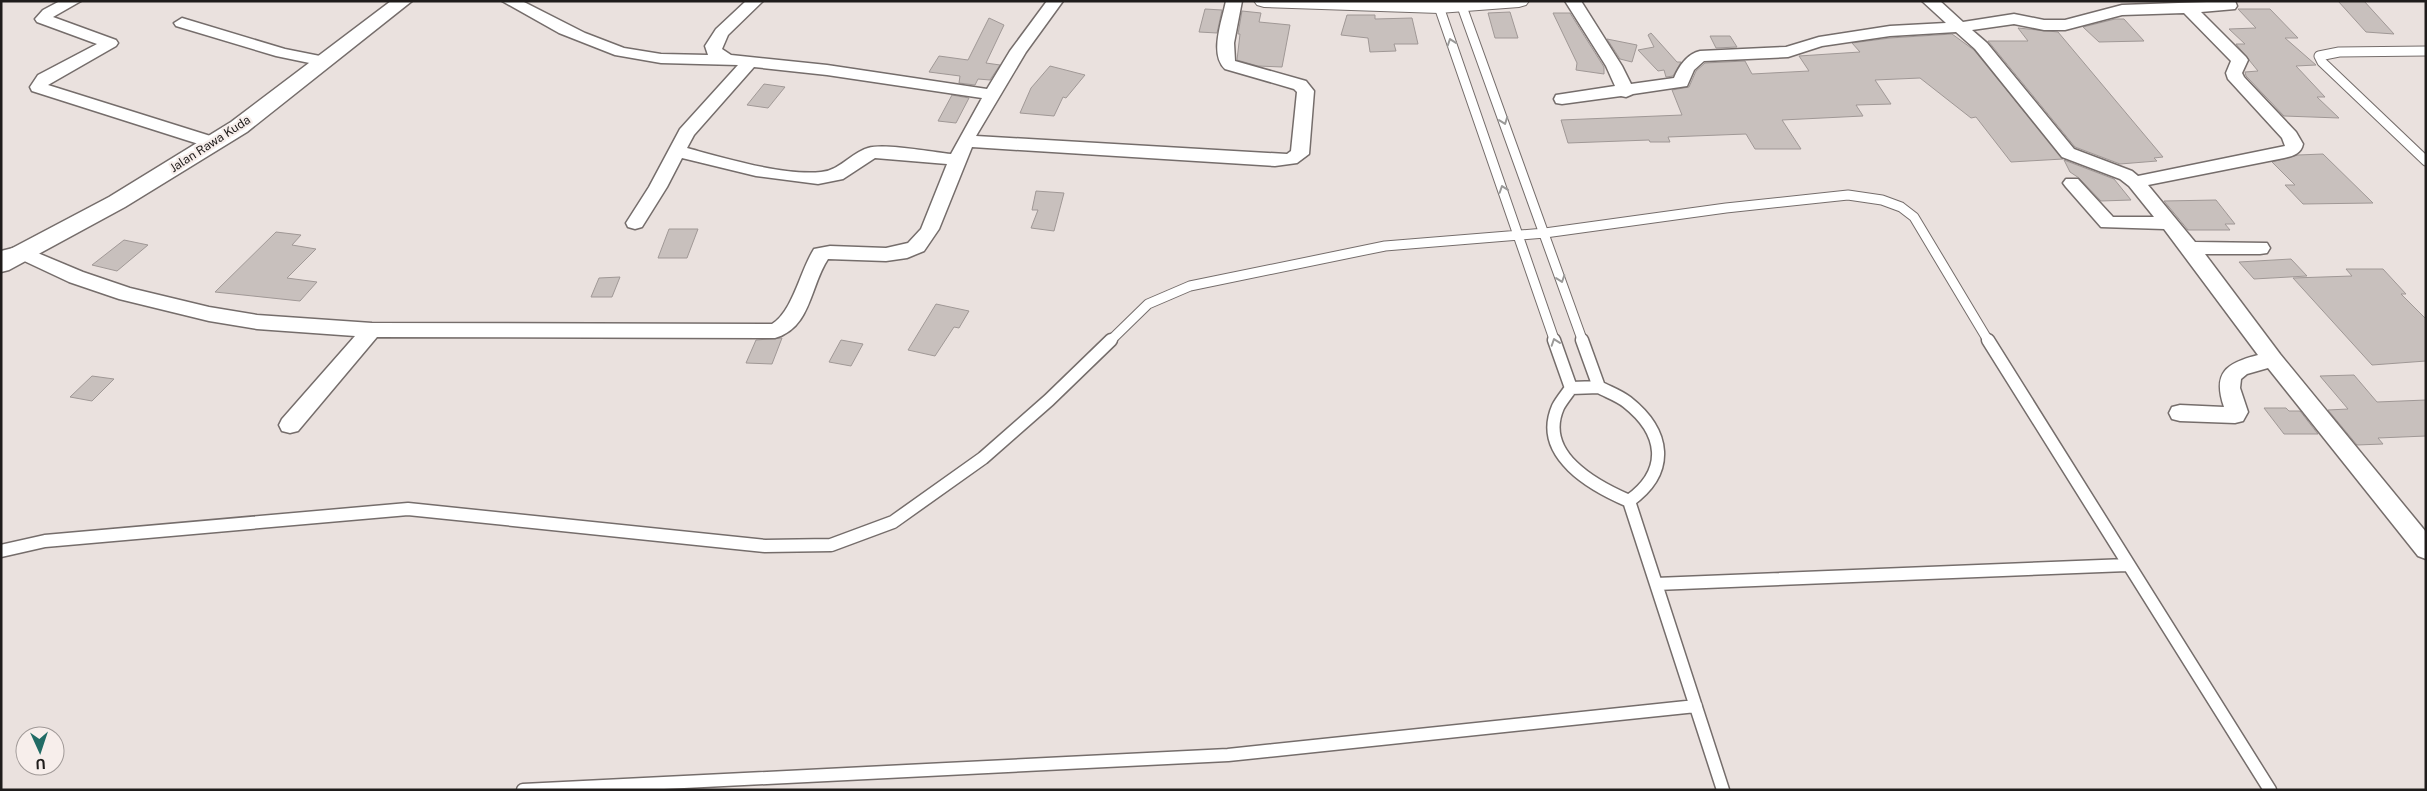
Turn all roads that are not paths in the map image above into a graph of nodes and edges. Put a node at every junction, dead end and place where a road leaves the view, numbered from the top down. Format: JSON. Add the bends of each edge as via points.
{"nodes":[{"id":1,"x":73,"y":1,"type":"edge"},
{"id":2,"x":403,"y":1,"type":"edge"},
{"id":3,"x":510,"y":1,"type":"edge"},
{"id":4,"x":755,"y":1,"type":"edge"},
{"id":5,"x":1055,"y":1,"type":"edge"},
{"id":6,"x":1234,"y":1,"type":"edge"},
{"id":7,"x":1264,"y":1,"type":"edge"},
{"id":8,"x":1519,"y":1,"type":"edge"},
{"id":9,"x":1573,"y":1,"type":"edge"},
{"id":10,"x":1930,"y":1,"type":"edge"},
{"id":11,"x":2227,"y":1,"type":"edge"},
{"id":12,"x":1438,"y":4,"type":"edge"},
{"id":13,"x":1462,"y":4,"type":"edge"},
{"id":14,"x":2188,"y":8,"type":"junction"},
{"id":15,"x":182,"y":23,"type":"dead end"},
{"id":16,"x":1961,"y":27,"type":"junction"},
{"id":17,"x":2426,"y":51,"type":"edge"},
{"id":18,"x":727,"y":59,"type":"junction"},
{"id":19,"x":324,"y":61,"type":"junction"},
{"id":20,"x":750,"y":62,"type":"junction"},
{"id":21,"x":1626,"y":92,"type":"junction"},
{"id":22,"x":994,"y":95,"type":"junction"},
{"id":23,"x":1562,"y":99,"type":"dead end"},
{"id":24,"x":965,"y":141,"type":"junction"},
{"id":25,"x":214,"y":143,"type":"junction"},
{"id":26,"x":677,"y":151,"type":"junction"},
{"id":27,"x":958,"y":160,"type":"junction"},
{"id":28,"x":2426,"y":161,"type":"edge"},
{"id":29,"x":2135,"y":182,"type":"junction"},
{"id":30,"x":2072,"y":183,"type":"dead end"},
{"id":31,"x":635,"y":223,"type":"dead end"},
{"id":32,"x":2169,"y":223,"type":"junction"},
{"id":33,"x":1545,"y":233,"type":"junction"},
{"id":34,"x":1519,"y":235,"type":"junction"},
{"id":35,"x":2190,"y":248,"type":"junction"},
{"id":36,"x":2260,"y":248,"type":"dead end"},
{"id":37,"x":11,"y":255,"type":"edge"},
{"id":38,"x":1,"y":264,"type":"edge"},
{"id":39,"x":372,"y":330,"type":"junction"},
{"id":40,"x":2273,"y":359,"type":"junction"},
{"id":41,"x":1599,"y":387,"type":"junction"},
{"id":42,"x":1571,"y":388,"type":"junction"},
{"id":43,"x":2180,"y":413,"type":"dead end"},
{"id":44,"x":290,"y":425,"type":"dead end"},
{"id":45,"x":1629,"y":500,"type":"junction"},
{"id":46,"x":2426,"y":548,"type":"edge"},
{"id":47,"x":1,"y":551,"type":"edge"},
{"id":48,"x":2127,"y":565,"type":"junction"},
{"id":49,"x":1656,"y":584,"type":"junction"},
{"id":50,"x":1696,"y":706,"type":"junction"},
{"id":51,"x":523,"y":790,"type":"edge"},
{"id":52,"x":1723,"y":790,"type":"edge"},
{"id":53,"x":2270,"y":790,"type":"edge"}],
"edges":[{"from":1,"to":25,"type":"street","via":[[49,13],[43,20],[110,43],[44,79],[38,88]]},
{"from":2,"to":19,"type":"street","name":"Jalan Rawa Kuda"},
{"from":3,"to":18,"type":"street","via":[[620,52],[675,60]]},
{"from":4,"to":18,"type":"street","via":[[714,43],[714,51]]},
{"from":5,"to":22,"type":"street","via":[[1018,51]]},
{"from":6,"to":24,"type":"street","via":[[1226,43],[1227,62],[1231,66],[1300,85],[1306,91],[1300,154],[1295,158],[1275,160]]},
{"from":7,"to":12,"type":"highway"},
{"from":8,"to":13,"type":"highway"},
{"from":9,"to":21,"type":"street","via":[[1614,66]]},
{"from":10,"to":16,"type":"street"},
{"from":11,"to":14,"type":"street","via":[[2229,6],[2225,7]]},
{"from":12,"to":13,"type":"highway"},
{"from":34,"to":12,"type":"lane","one_way":true},
{"from":13,"to":33,"type":"lane","one_way":true},
{"from":14,"to":16,"type":"street","via":[[2122,10],[2065,25],[2014,19]]},
{"from":14,"to":29,"type":"street","via":[[2240,60],[2234,73],[2236,79],[2290,136],[2293,149]]},
{"from":15,"to":19,"type":"street","via":[[282,53]]},
{"from":16,"to":21,"type":"street","via":[[1890,30],[1819,42],[1788,52],[1700,56],[1686,68],[1681,82]]},
{"from":16,"to":29,"type":"street","via":[[2002,70],[2068,153],[2126,175]]},
{"from":17,"to":28,"type":"lane","via":[[2339,52],[2319,56]]},
{"from":18,"to":20,"type":"street"},
{"from":19,"to":25,"type":"street","name":"Jalan Rawa Kuda"},
{"from":20,"to":22,"type":"street"},
{"from":20,"to":26,"type":"street","via":[[686,133]]},
{"from":21,"to":23,"type":"street"},
{"from":22,"to":24,"type":"street"},
{"from":24,"to":27,"type":"street"},
{"from":25,"to":37,"type":"street","name":"Jalan Rawa Kuda","via":[[117,202]]},
{"from":26,"to":27,"type":"street","via":[[814,180],[831,177],[862,155],[873,152]]},
{"from":26,"to":31,"type":"street"},
{"from":27,"to":39,"type":"street","via":[[930,229],[916,247],[894,253],[821,254],[791,319],[775,331]]},
{"from":29,"to":32,"type":"street"},
{"from":30,"to":32,"type":"street","via":[[2108,223]]},
{"from":32,"to":35,"type":"street"},
{"from":33,"to":34,"type":"lane"},
{"from":33,"to":41,"type":"lane","one_way":true},
{"from":33,"to":48,"type":"lane","via":[[1848,195],[1875,198],[1901,207],[1914,216],[1983,334]]},
{"from":42,"to":34,"type":"lane","one_way":true},
{"from":34,"to":47,"type":"lane","via":[[1385,246],[1246,272],[1190,286],[1148,304],[1049,400],[983,458],[893,522],[831,545],[764,546],[408,509],[45,541]]},
{"from":35,"to":36,"type":"street"},
{"from":35,"to":40,"type":"street"},
{"from":37,"to":38,"type":"street","name":"Jalan Rawa Kuda"},
{"from":37,"to":39,"type":"street","via":[[126,294],[209,314],[295,326]]},
{"from":39,"to":44,"type":"street"},
{"from":40,"to":43,"type":"street","via":[[2252,363],[2231,375],[2229,392],[2237,412],[2235,415]]},
{"from":40,"to":46,"type":"street"},
{"from":41,"to":42,"type":"lane"},
{"from":41,"to":45,"type":"lane","via":[[1625,400],[1646,420],[1658,442],[1659,465],[1649,485]]},
{"from":42,"to":45,"type":"lane","via":[[1560,400],[1554,415],[1553,432],[1559,448],[1570,465],[1586,480]]},
{"from":45,"to":49,"type":"lane"},
{"from":48,"to":49,"type":"lane"},
{"from":48,"to":53,"type":"lane"},
{"from":49,"to":50,"type":"lane"},
{"from":50,"to":51,"type":"lane","via":[[1228,755]]},
{"from":50,"to":52,"type":"lane"}]}
